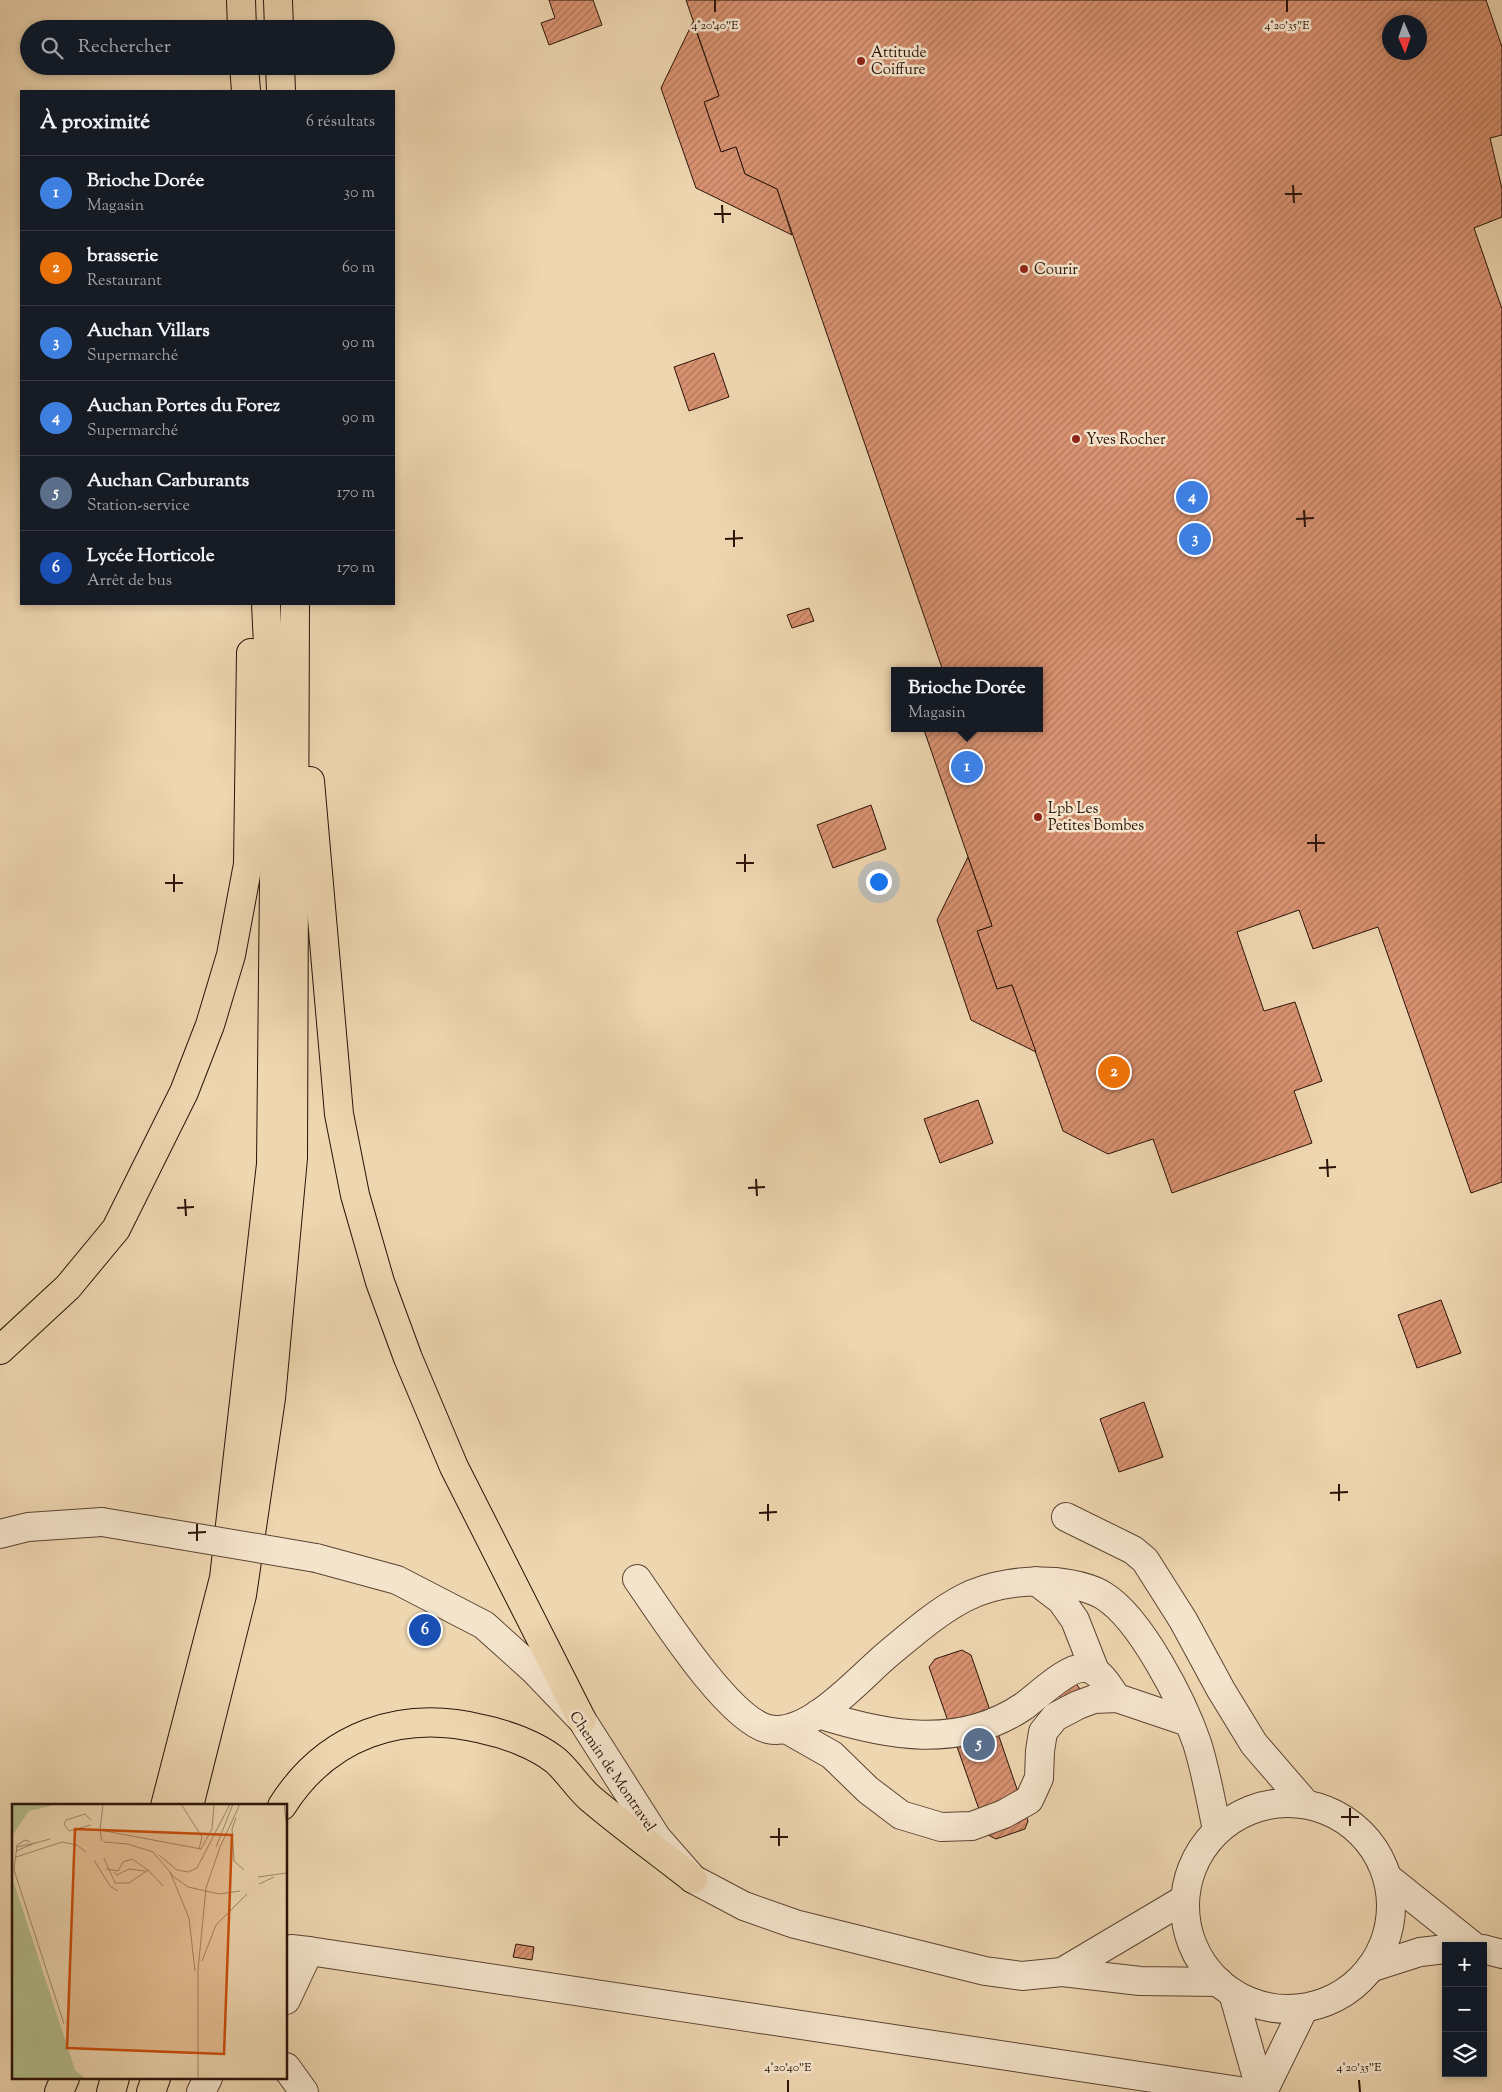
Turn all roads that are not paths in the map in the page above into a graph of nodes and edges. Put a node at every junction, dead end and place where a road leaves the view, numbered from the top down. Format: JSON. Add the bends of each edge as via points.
{"nodes":[{"id":1,"x":278,"y":0,"type":"edge"},
{"id":2,"x":279,"y":20,"type":"edge"},
{"id":3,"x":242,"y":75,"type":"edge"},
{"id":4,"x":244,"y":75,"type":"edge"},
{"id":5,"x":280,"y":75,"type":"edge"},
{"id":6,"x":241,"y":90,"type":"edge"},
{"id":7,"x":246,"y":90,"type":"edge"},
{"id":8,"x":281,"y":90,"type":"edge"},
{"id":9,"x":252,"y":605,"type":"edge"},
{"id":10,"x":266,"y":605,"type":"edge"},
{"id":11,"x":295,"y":605,"type":"edge"},
{"id":12,"x":295,"y":605,"type":"edge"},
{"id":13,"x":0,"y":1350,"type":"edge"},
{"id":14,"x":1066,"y":1517,"type":"dead end"},
{"id":15,"x":28,"y":1527,"type":"junction"},
{"id":16,"x":0,"y":1534,"type":"edge"},
{"id":17,"x":0,"y":1555,"type":"edge"},
{"id":18,"x":637,"y":1579,"type":"dead end"},
{"id":19,"x":1036,"y":1581,"type":"junction"},
{"id":20,"x":1095,"y":1671,"type":"junction"},
{"id":21,"x":1117,"y":1698,"type":"junction"},
{"id":22,"x":818,"y":1714,"type":"junction"},
{"id":23,"x":582,"y":1720,"type":"junction"},
{"id":24,"x":1188,"y":1722,"type":"junction"},
{"id":25,"x":788,"y":1730,"type":"junction"},
{"id":26,"x":1305,"y":1803,"type":"junction"},
{"id":27,"x":166,"y":1804,"type":"edge"},
{"id":28,"x":190,"y":1804,"type":"edge"},
{"id":29,"x":283,"y":1804,"type":"edge"},
{"id":30,"x":1217,"y":1830,"type":"junction"},
{"id":31,"x":1388,"y":1878,"type":"junction"},
{"id":32,"x":693,"y":1879,"type":"junction"},
{"id":33,"x":1185,"y":1899,"type":"junction"},
{"id":34,"x":1468,"y":1942,"type":"edge"},
{"id":35,"x":1442,"y":1949,"type":"edge"},
{"id":36,"x":1487,"y":1950,"type":"edge"},
{"id":37,"x":298,"y":1952,"type":"edge"},
{"id":38,"x":1502,"y":1954,"type":"edge"},
{"id":39,"x":1370,"y":1968,"type":"junction"},
{"id":40,"x":1062,"y":1972,"type":"junction"},
{"id":41,"x":1226,"y":1988,"type":"junction"},
{"id":42,"x":288,"y":1992,"type":"edge"},
{"id":43,"x":1304,"y":2008,"type":"junction"},
{"id":44,"x":288,"y":2070,"type":"edge"},
{"id":45,"x":64,"y":2080,"type":"edge"},
{"id":46,"x":114,"y":2080,"type":"edge"},
{"id":47,"x":155,"y":2080,"type":"edge"},
{"id":48,"x":207,"y":2080,"type":"edge"},
{"id":49,"x":59,"y":2092,"type":"edge"},
{"id":50,"x":110,"y":2092,"type":"edge"},
{"id":51,"x":150,"y":2092,"type":"edge"},
{"id":52,"x":201,"y":2092,"type":"edge"},
{"id":53,"x":304,"y":2092,"type":"edge"},
{"id":54,"x":1246,"y":2092,"type":"edge"},
{"id":55,"x":1262,"y":2092,"type":"edge"}],
"edges":[{"from":1,"to":2,"type":"main road"},
{"from":3,"to":6,"type":"main road"},
{"from":4,"to":7,"type":"main road"},
{"from":5,"to":8,"type":"main road"},
{"from":9,"to":13,"type":"main road","via":[[248,864],[231,955],[210,1025],[184,1092],[116,1229],[68,1287]]},
{"from":10,"to":27,"type":"main road","via":[[275,788],[270,1164],[224,1578]]},
{"from":11,"to":23,"type":"main road","via":[[339,1114],[355,1195],[380,1282],[454,1467]]},
{"from":12,"to":28,"type":"main road","via":[[293,1158],[271,1398],[242,1595]]},
{"from":14,"to":26,"type":"street","via":[[1133,1550],[1145,1560],[1254,1744]]},
{"from":15,"to":16,"type":"street","name":"Chemin de Montravel"},
{"from":15,"to":17,"type":"street"},
{"from":15,"to":23,"type":"street","name":"Chemin de Montravel","bridge":true,"via":[[102,1522],[316,1558],[397,1580],[484,1625]]},
{"from":18,"to":25,"type":"street","via":[[730,1704],[768,1728]]},
{"from":19,"to":20,"type":"street","via":[[1061,1600],[1075,1620]]},
{"from":19,"to":22,"type":"street","via":[[1002,1585],[964,1598],[887,1655]]},
{"from":19,"to":24,"type":"street","via":[[1074,1584],[1104,1596],[1133,1623],[1158,1660]]},
{"from":20,"to":21,"type":"street"},
{"from":20,"to":22,"type":"street","via":[[1073,1670],[1023,1707],[968,1731],[902,1735]]},
{"from":21,"to":24,"type":"street"},
{"from":21,"to":25,"type":"street","via":[[1094,1699],[1056,1717],[1043,1732],[1039,1778],[1029,1800],[972,1826],[941,1827],[901,1815],[868,1790],[832,1755]]},
{"from":22,"to":25,"type":"street"},
{"from":23,"to":32,"type":"street","name":"Chemin de Montravel","via":[[657,1838]]},
{"from":24,"to":30,"type":"street","via":[[1197,1743]]},
{"from":26,"to":30,"type":"street","via":[[1273,1803],[1243,1812]]},
{"from":26,"to":31,"type":"street","via":[[1333,1812],[1358,1828],[1377,1851]]},
{"from":29,"to":32,"type":"main road","via":[[318,1761],[355,1738],[407,1722],[460,1724],[507,1735],[554,1760],[590,1798]]},
{"from":30,"to":33,"type":"street","via":[[1201,1850],[1190,1874]]},
{"from":31,"to":34,"type":"street"},
{"from":31,"to":39,"type":"street","via":[[1392,1910],[1386,1940]]},
{"from":32,"to":40,"type":"street","name":"Chemin de Montravel","via":[[744,1906],[795,1924],[872,1944],[985,1971],[1022,1976]]},
{"from":33,"to":40,"type":"street","name":"Chemin de Montravel"},
{"from":33,"to":41,"type":"street","via":[[1187,1926],[1196,1952]]},
{"from":35,"to":39,"type":"street","via":[[1420,1952]]},
{"from":36,"to":38,"type":"street"},
{"from":37,"to":42,"type":"street"},
{"from":37,"to":54,"type":"street"},
{"from":39,"to":43,"type":"street","via":[[1352,1987],[1329,2000]]},
{"from":40,"to":41,"type":"street","name":"Chemin de Montravel"},
{"from":41,"to":43,"type":"street","via":[[1254,2003],[1277,2008]]},
{"from":41,"to":55,"type":"street"},
{"from":43,"to":55,"type":"street"},
{"from":44,"to":53,"type":"street"},
{"from":45,"to":49,"type":"main road"},
{"from":46,"to":50,"type":"main road"},
{"from":47,"to":51,"type":"main road"},
{"from":48,"to":52,"type":"street"}]}
